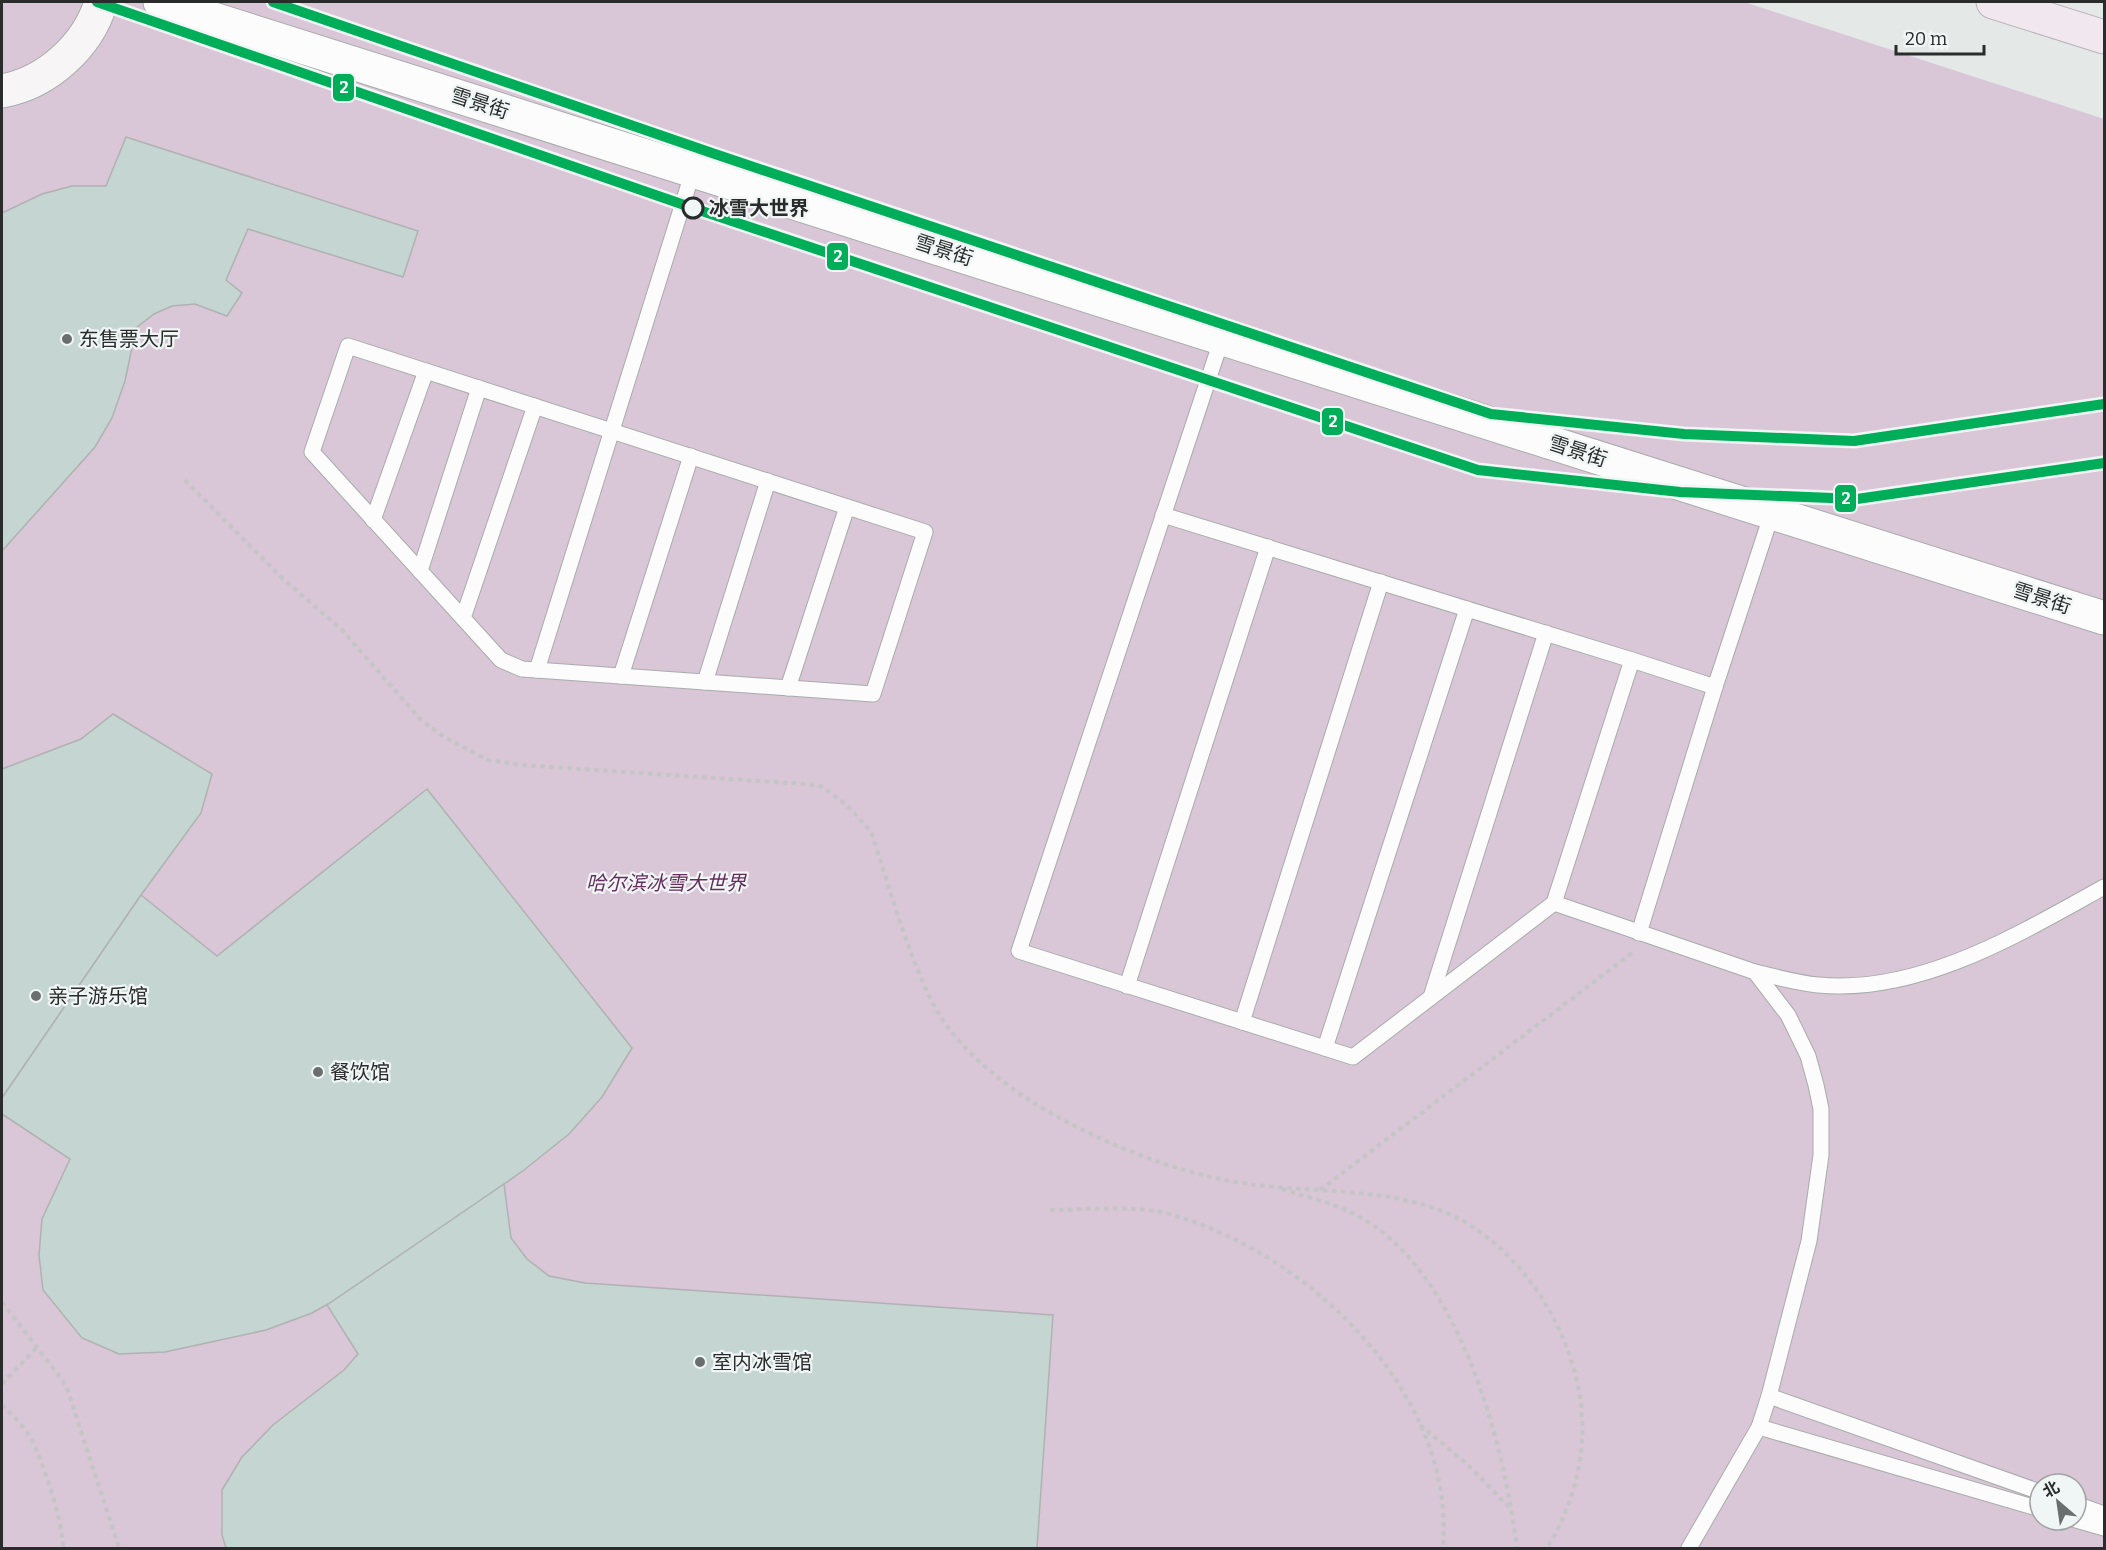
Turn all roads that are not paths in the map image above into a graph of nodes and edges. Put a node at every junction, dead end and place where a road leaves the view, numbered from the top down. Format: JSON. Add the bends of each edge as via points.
{"nodes":[{"id":1,"x":101,"y":2,"type":"edge"},
{"id":2,"x":160,"y":2,"type":"edge"},
{"id":3,"x":1993,"y":2,"type":"edge"},
{"id":4,"x":2104,"y":37,"type":"edge"},
{"id":5,"x":2,"y":91,"type":"edge"},
{"id":6,"x":693,"y":171,"type":"junction"},
{"id":7,"x":1222,"y":338,"type":"junction"},
{"id":8,"x":426,"y":371,"type":"junction"},
{"id":9,"x":480,"y":388,"type":"junction"},
{"id":10,"x":535,"y":406,"type":"junction"},
{"id":11,"x":613,"y":431,"type":"junction"},
{"id":12,"x":691,"y":456,"type":"junction"},
{"id":13,"x":768,"y":481,"type":"junction"},
{"id":14,"x":847,"y":507,"type":"junction"},
{"id":15,"x":1772,"y":513,"type":"junction"},
{"id":16,"x":1163,"y":515,"type":"junction"},
{"id":17,"x":373,"y":520,"type":"junction"},
{"id":18,"x":1268,"y":547,"type":"junction"},
{"id":19,"x":420,"y":571,"type":"junction"},
{"id":20,"x":1381,"y":582,"type":"junction"},
{"id":21,"x":1467,"y":609,"type":"junction"},
{"id":22,"x":463,"y":618,"type":"junction"},
{"id":23,"x":2104,"y":618,"type":"edge"},
{"id":24,"x":1546,"y":633,"type":"junction"},
{"id":25,"x":1632,"y":660,"type":"junction"},
{"id":26,"x":537,"y":670,"type":"junction"},
{"id":27,"x":621,"y":676,"type":"junction"},
{"id":28,"x":705,"y":682,"type":"junction"},
{"id":29,"x":1715,"y":687,"type":"junction"},
{"id":30,"x":788,"y":688,"type":"junction"},
{"id":31,"x":2104,"y":887,"type":"edge"},
{"id":32,"x":1554,"y":903,"type":"junction"},
{"id":33,"x":1646,"y":935,"type":"junction"},
{"id":34,"x":1755,"y":972,"type":"junction"},
{"id":35,"x":1128,"y":986,"type":"junction"},
{"id":36,"x":1431,"y":997,"type":"junction"},
{"id":37,"x":1242,"y":1022,"type":"junction"},
{"id":38,"x":1325,"y":1048,"type":"junction"},
{"id":39,"x":1769,"y":1396,"type":"junction"},
{"id":40,"x":1759,"y":1427,"type":"junction"},
{"id":41,"x":2028,"y":1488,"type":"edge"},
{"id":42,"x":2028,"y":1505,"type":"edge"},
{"id":43,"x":2088,"y":1508,"type":"edge"},
{"id":44,"x":2104,"y":1514,"type":"edge"},
{"id":45,"x":2088,"y":1523,"type":"edge"},
{"id":46,"x":2104,"y":1528,"type":"edge"},
{"id":47,"x":1689,"y":1548,"type":"edge"}],
"edges":[{"from":1,"to":5,"type":"main road","via":[[89,29],[57,66],[36,80]]},
{"from":2,"to":6,"type":"street","name":"雪景街"},
{"from":3,"to":4,"type":"highway"},
{"from":6,"to":7,"type":"street","name":"雪景街"},
{"from":6,"to":11,"type":"lane"},
{"from":7,"to":15,"type":"street","name":"雪景街"},
{"from":7,"to":16,"type":"lane"},
{"from":8,"to":9,"type":"lane"},
{"from":8,"to":17,"type":"lane"},
{"from":8,"to":17,"type":"lane","via":[[348,346],[312,452]]},
{"from":9,"to":10,"type":"lane"},
{"from":9,"to":19,"type":"lane"},
{"from":10,"to":11,"type":"lane"},
{"from":10,"to":22,"type":"lane"},
{"from":11,"to":12,"type":"lane"},
{"from":11,"to":26,"type":"lane"},
{"from":12,"to":13,"type":"lane"},
{"from":12,"to":27,"type":"lane"},
{"from":13,"to":14,"type":"lane"},
{"from":13,"to":28,"type":"lane"},
{"from":14,"to":30,"type":"lane"},
{"from":14,"to":30,"type":"lane","via":[[925,532],[873,694]]},
{"from":15,"to":23,"type":"street","name":"雪景街"},
{"from":15,"to":29,"type":"lane"},
{"from":16,"to":18,"type":"lane"},
{"from":16,"to":35,"type":"lane","via":[[1019,951]]},
{"from":17,"to":19,"type":"lane"},
{"from":18,"to":20,"type":"lane"},
{"from":18,"to":35,"type":"lane"},
{"from":19,"to":22,"type":"lane"},
{"from":20,"to":21,"type":"lane"},
{"from":20,"to":37,"type":"lane"},
{"from":21,"to":24,"type":"lane"},
{"from":21,"to":38,"type":"lane"},
{"from":22,"to":26,"type":"lane","via":[[501,660],[510,666]]},
{"from":24,"to":25,"type":"lane"},
{"from":24,"to":36,"type":"lane"},
{"from":25,"to":29,"type":"lane"},
{"from":25,"to":32,"type":"lane"},
{"from":26,"to":27,"type":"lane"},
{"from":27,"to":28,"type":"lane"},
{"from":28,"to":30,"type":"lane"},
{"from":29,"to":33,"type":"lane"},
{"from":31,"to":34,"type":"lane","via":[[1989,947],[1898,980],[1818,985]]},
{"from":32,"to":33,"type":"lane"},
{"from":32,"to":36,"type":"lane"},
{"from":33,"to":34,"type":"lane"},
{"from":34,"to":39,"type":"lane","via":[[1788,1015],[1808,1056],[1822,1130],[1809,1241]]},
{"from":35,"to":37,"type":"lane"},
{"from":36,"to":38,"type":"lane","via":[[1353,1057]]},
{"from":37,"to":38,"type":"lane"},
{"from":39,"to":40,"type":"lane"},
{"from":39,"to":41,"type":"lane"},
{"from":40,"to":42,"type":"lane"},
{"from":40,"to":47,"type":"lane"},
{"from":43,"to":44,"type":"lane"},
{"from":45,"to":46,"type":"lane"}]}
